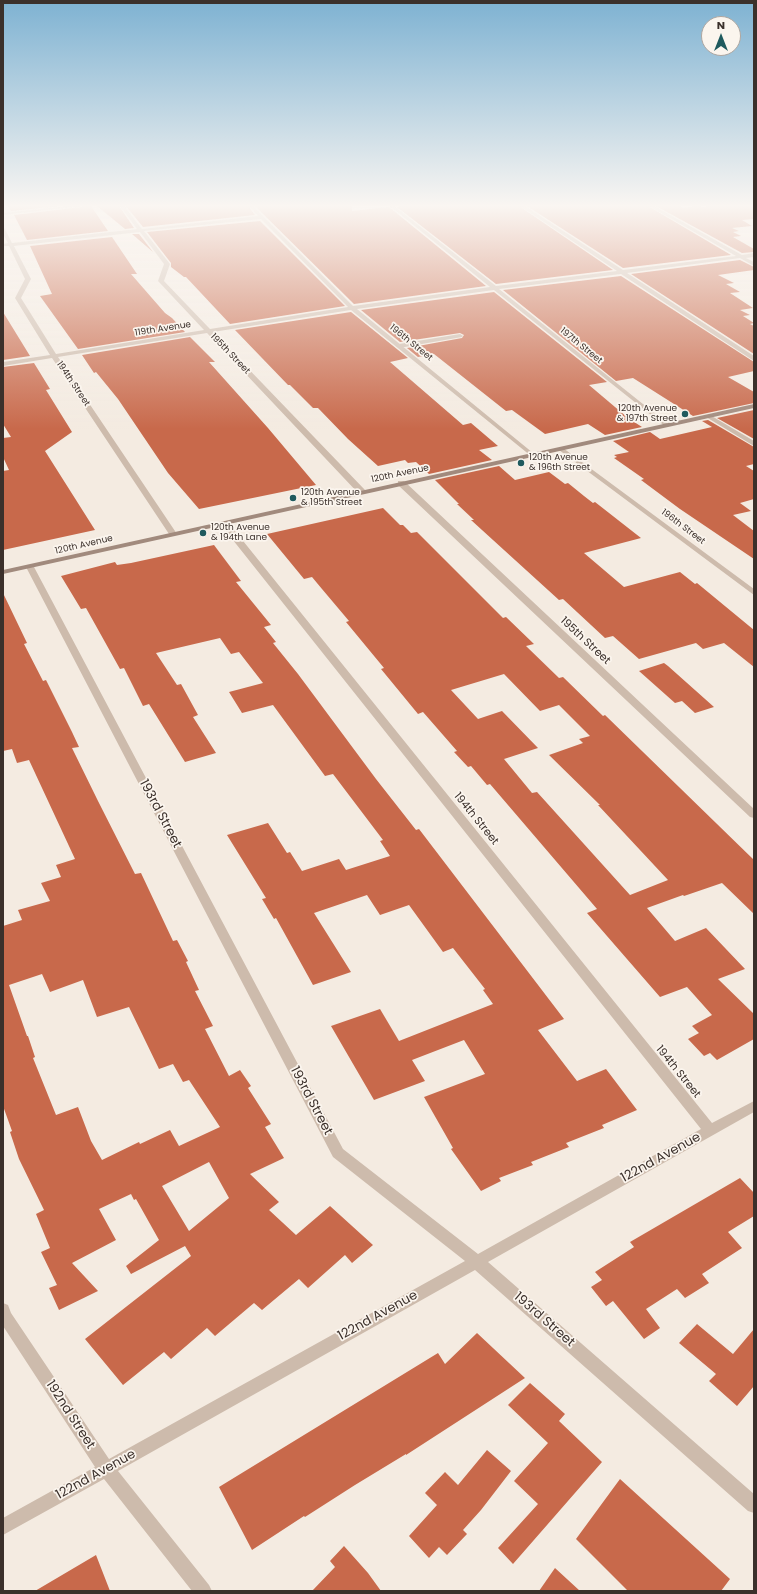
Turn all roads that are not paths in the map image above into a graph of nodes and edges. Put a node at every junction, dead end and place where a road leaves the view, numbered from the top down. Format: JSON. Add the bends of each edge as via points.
{"nodes":[{"id":1,"x":27,"y":280,"type":"edge"},
{"id":2,"x":161,"y":280,"type":"edge"},
{"id":3,"x":325,"y":280,"type":"edge"},
{"id":4,"x":485,"y":280,"type":"edge"},
{"id":5,"x":555,"y":280,"type":"edge"},
{"id":6,"x":635,"y":280,"type":"edge"},
{"id":7,"x":495,"y":288,"type":"junction"},
{"id":8,"x":352,"y":308,"type":"junction"},
{"id":9,"x":209,"y":331,"type":"junction"},
{"id":10,"x":460,"y":336,"type":"dead end"},
{"id":11,"x":399,"y":346,"type":"junction"},
{"id":12,"x":54,"y":356,"type":"junction"},
{"id":13,"x":754,"y":359,"type":"edge"},
{"id":14,"x":3,"y":364,"type":"edge"},
{"id":15,"x":754,"y":406,"type":"edge"},
{"id":16,"x":708,"y":416,"type":"junction"},
{"id":17,"x":666,"y":425,"type":"junction"},
{"id":18,"x":754,"y":444,"type":"edge"},
{"id":19,"x":561,"y":449,"type":"junction"},
{"id":20,"x":531,"y":454,"type":"junction"},
{"id":21,"x":401,"y":483,"type":"junction"},
{"id":22,"x":362,"y":492,"type":"junction"},
{"id":23,"x":224,"y":522,"type":"junction"},
{"id":24,"x":173,"y":534,"type":"junction"},
{"id":25,"x":30,"y":567,"type":"junction"},
{"id":26,"x":3,"y":572,"type":"edge"},
{"id":27,"x":754,"y":593,"type":"edge"},
{"id":28,"x":754,"y":815,"type":"edge"},
{"id":29,"x":754,"y":1106,"type":"edge"},
{"id":30,"x":710,"y":1131,"type":"junction"},
{"id":31,"x":476,"y":1261,"type":"junction"},
{"id":32,"x":3,"y":1310,"type":"edge"},
{"id":33,"x":106,"y":1469,"type":"junction"},
{"id":34,"x":754,"y":1505,"type":"edge"},
{"id":35,"x":3,"y":1527,"type":"edge"},
{"id":36,"x":203,"y":1591,"type":"edge"}],
"edges":[{"from":1,"to":12,"type":"street","name":"194th Street","via":[[18,298]]},
{"from":2,"to":9,"type":"street","name":"195th Street"},
{"from":3,"to":8,"type":"street","name":"196th Street"},
{"from":4,"to":7,"type":"street","name":"197th Street"},
{"from":5,"to":7,"type":"street","name":"119th Avenue"},
{"from":6,"to":13,"type":"street"},
{"from":7,"to":8,"type":"street","name":"119th Avenue"},
{"from":7,"to":17,"type":"street","name":"197th Street"},
{"from":8,"to":9,"type":"street","name":"119th Avenue"},
{"from":8,"to":11,"type":"street","name":"196th Street"},
{"from":9,"to":12,"type":"street","name":"119th Avenue"},
{"from":9,"to":22,"type":"street","name":"195th Street"},
{"from":10,"to":11,"type":"street"},
{"from":11,"to":20,"type":"street","name":"196th Street"},
{"from":12,"to":14,"type":"street","name":"119th Avenue"},
{"from":12,"to":24,"type":"street","name":"194th Street"},
{"from":15,"to":16,"type":"street","name":"120th Avenue"},
{"from":16,"to":17,"type":"street","name":"120th Avenue"},
{"from":16,"to":18,"type":"street"},
{"from":17,"to":19,"type":"street","name":"120th Avenue"},
{"from":19,"to":20,"type":"street","name":"120th Avenue"},
{"from":19,"to":27,"type":"street","name":"196th Street"},
{"from":20,"to":21,"type":"street","name":"120th Avenue"},
{"from":21,"to":22,"type":"street","name":"120th Avenue"},
{"from":21,"to":28,"type":"street","name":"195th Street"},
{"from":22,"to":23,"type":"street","name":"120th Avenue"},
{"from":23,"to":24,"type":"street","name":"120th Avenue"},
{"from":23,"to":30,"type":"street","name":"194th Street"},
{"from":24,"to":25,"type":"street","name":"120th Avenue"},
{"from":25,"to":26,"type":"street","name":"120th Avenue"},
{"from":25,"to":31,"type":"street","name":"193rd Street","via":[[338,1153]]},
{"from":29,"to":30,"type":"street","name":"122nd Avenue"},
{"from":30,"to":31,"type":"street","name":"122nd Avenue"},
{"from":31,"to":33,"type":"street","name":"122nd Avenue"},
{"from":31,"to":34,"type":"street","name":"193rd Street"},
{"from":32,"to":33,"type":"street","name":"192nd Street"},
{"from":33,"to":35,"type":"street","name":"122nd Avenue"},
{"from":33,"to":36,"type":"street","name":"192nd Street"}]}
